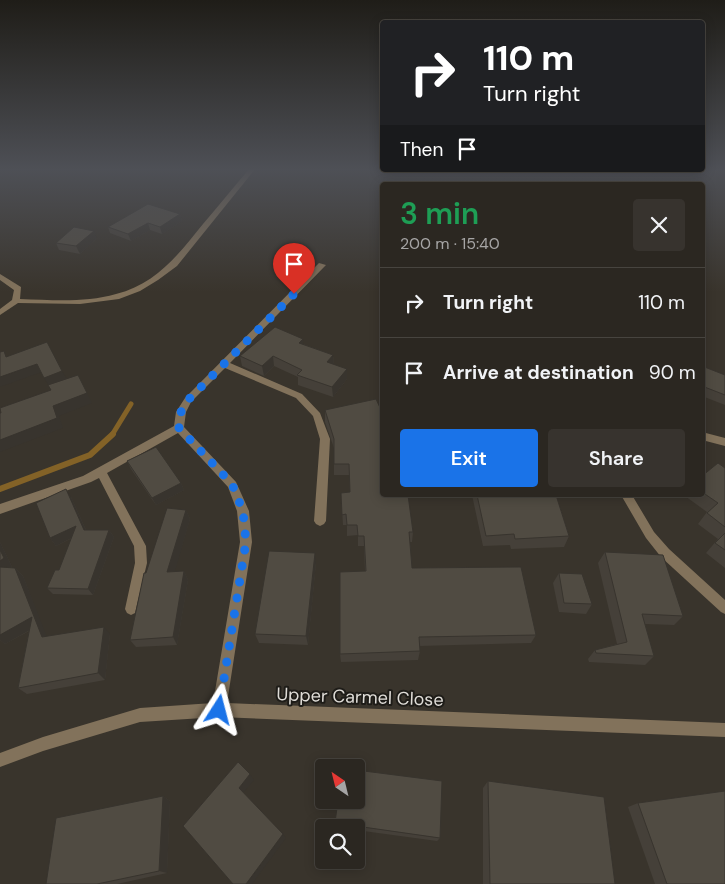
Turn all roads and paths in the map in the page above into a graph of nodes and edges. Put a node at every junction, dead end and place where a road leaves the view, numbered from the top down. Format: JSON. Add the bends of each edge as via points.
{"nodes":[{"id":1,"x":219,"y":209,"type":"edge"},
{"id":2,"x":322,"y":266,"type":"dead end"},
{"id":3,"x":0,"y":276,"type":"edge"},
{"id":4,"x":16,"y":302,"type":"junction"},
{"id":5,"x":0,"y":312,"type":"edge"},
{"id":6,"x":224,"y":364,"type":"junction"},
{"id":7,"x":179,"y":428,"type":"junction"},
{"id":8,"x":705,"y":437,"type":"edge"},
{"id":9,"x":725,"y":442,"type":"edge"},
{"id":10,"x":101,"y":472,"type":"junction"},
{"id":11,"x":627,"y":497,"type":"edge"},
{"id":12,"x":0,"y":509,"type":"edge"},
{"id":13,"x":320,"y":521,"type":"dead end"},
{"id":14,"x":131,"y":608,"type":"dead end"},
{"id":15,"x":725,"y":608,"type":"edge"},
{"id":16,"x":219,"y":710,"type":"junction"},
{"id":17,"x":725,"y":730,"type":"edge"},
{"id":18,"x":0,"y":760,"type":"edge"}],
"edges":[{"from":1,"to":4,"type":"street","via":[[174,264],[148,285],[92,302]]},
{"from":2,"to":6,"type":"street"},
{"from":3,"to":4,"type":"street","via":[[18,289]]},
{"from":4,"to":5,"type":"street"},
{"from":6,"to":7,"type":"street","via":[[188,400],[181,412]]},
{"from":6,"to":13,"type":"street","via":[[299,396],[316,415],[325,439]]},
{"from":7,"to":10,"type":"street"},
{"from":7,"to":16,"type":"street","via":[[232,484],[243,511],[246,542]]},
{"from":8,"to":9,"type":"street"},
{"from":10,"to":12,"type":"street"},
{"from":10,"to":14,"type":"street","via":[[140,546],[141,563]]},
{"from":11,"to":15,"type":"street","via":[[650,536]]},
{"from":16,"to":17,"type":"street","name":"Upper Carmel Close"},
{"from":16,"to":18,"type":"street","name":"Upper Carmel Close","via":[[140,716]]}]}
